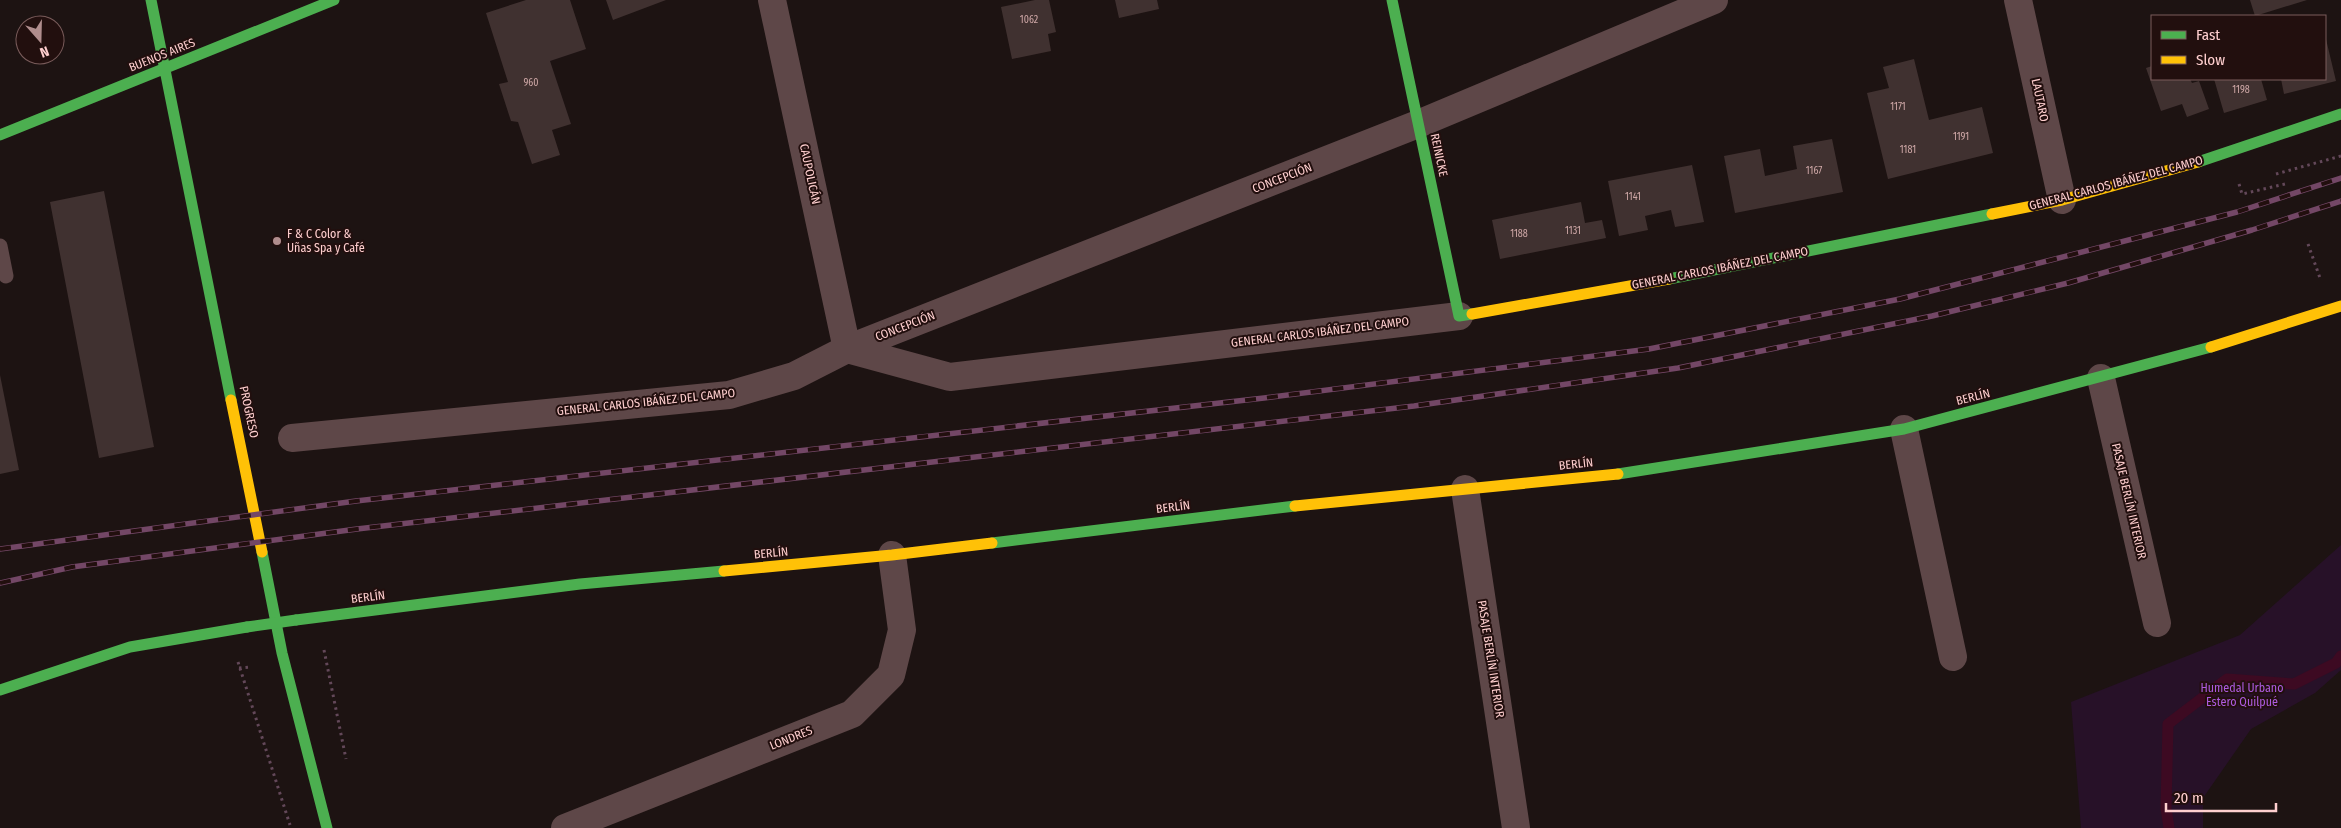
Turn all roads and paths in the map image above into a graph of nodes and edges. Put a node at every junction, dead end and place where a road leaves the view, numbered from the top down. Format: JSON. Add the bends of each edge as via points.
{"nodes":[{"id":1,"x":151,"y":0,"type":"edge"},
{"id":2,"x":334,"y":0,"type":"edge"},
{"id":3,"x":772,"y":0,"type":"edge"},
{"id":4,"x":1392,"y":0,"type":"edge"},
{"id":5,"x":1714,"y":0,"type":"edge"},
{"id":6,"x":2018,"y":0,"type":"edge"},
{"id":7,"x":165,"y":69,"type":"junction"},
{"id":8,"x":2341,"y":114,"type":"edge"},
{"id":9,"x":1418,"y":124,"type":"junction"},
{"id":10,"x":0,"y":135,"type":"edge"},
{"id":11,"x":2341,"y":156,"type":"edge"},
{"id":12,"x":2267,"y":177,"type":"dead end"},
{"id":13,"x":2248,"y":182,"type":"dead end"},
{"id":14,"x":2285,"y":184,"type":"dead end"},
{"id":15,"x":2062,"y":200,"type":"junction"},
{"id":16,"x":0,"y":246,"type":"edge"},
{"id":17,"x":6,"y":276,"type":"dead end"},
{"id":18,"x":2341,"y":306,"type":"edge"},
{"id":19,"x":1459,"y":316,"type":"junction"},
{"id":20,"x":847,"y":349,"type":"junction"},
{"id":21,"x":2101,"y":378,"type":"junction"},
{"id":22,"x":1904,"y":429,"type":"junction"},
{"id":23,"x":292,"y":438,"type":"dead end"},
{"id":24,"x":1465,"y":489,"type":"junction"},
{"id":25,"x":892,"y":555,"type":"junction"},
{"id":26,"x":2157,"y":623,"type":"dead end"},
{"id":27,"x":1953,"y":657,"type":"dead end"},
{"id":28,"x":324,"y":658,"type":"dead end"},
{"id":29,"x":239,"y":668,"type":"dead end"},
{"id":30,"x":0,"y":690,"type":"edge"},
{"id":31,"x":347,"y":762,"type":"dead end"},
{"id":32,"x":290,"y":828,"type":"edge"},
{"id":33,"x":327,"y":828,"type":"edge"},
{"id":34,"x":565,"y":828,"type":"edge"},
{"id":35,"x":1516,"y":828,"type":"edge"}],
"edges":[{"from":1,"to":7,"type":"street","name":"PROGRESO"},
{"from":2,"to":7,"type":"street","name":"BUENOS AIRES"},
{"from":3,"to":20,"type":"street","name":"CAUPOLICÁN"},
{"from":4,"to":9,"type":"street","name":"REINICKE"},
{"from":5,"to":9,"type":"street","name":"CONCEPCIÓN"},
{"from":6,"to":15,"type":"street","name":"LAUTARO"},
{"from":7,"to":10,"type":"street","name":"BUENOS AIRES"},
{"from":7,"to":33,"type":"street","name":"PROGRESO","via":[[282,653]]},
{"from":8,"to":15,"type":"street","name":"GENERAL CARLOS IBÁÑEZ DEL CAMPO","via":[[2229,153]]},
{"from":9,"to":19,"type":"street","name":"REINICKE"},
{"from":9,"to":20,"type":"street","name":"CONCEPCIÓN"},
{"from":11,"to":12,"type":"path"},
{"from":13,"to":14,"type":"path","via":[[2239,184],[2242,194]]},
{"from":15,"to":19,"type":"street","name":"GENERAL CARLOS IBÁÑEZ DEL CAMPO","via":[[1750,264]]},
{"from":16,"to":17,"type":"lane"},
{"from":18,"to":21,"type":"street","name":"BERLÍN","via":[[2245,338]]},
{"from":19,"to":20,"type":"street","name":"GENERAL CARLOS IBÁÑEZ DEL CAMPO","via":[[950,377]]},
{"from":20,"to":23,"type":"street","name":"GENERAL CARLOS IBÁÑEZ DEL CAMPO","via":[[794,376],[730,395]]},
{"from":21,"to":22,"type":"street","name":"BERLÍN"},
{"from":21,"to":26,"type":"street","name":"PASAJE BERLÍN INTERIOR"},
{"from":22,"to":24,"type":"street","name":"BERLÍN","via":[[1638,472]]},
{"from":22,"to":27,"type":"street"},
{"from":24,"to":25,"type":"street","name":"BERLÍN","via":[[1292,506]]},
{"from":24,"to":35,"type":"street","name":"PASAJE BERLÍN INTERIOR"},
{"from":25,"to":30,"type":"street","name":"BERLÍN","bridge":true,"via":[[580,584],[247,627],[130,647]]},
{"from":25,"to":34,"type":"street","name":"LONDRES","via":[[902,630],[892,675],[852,714]]},
{"from":28,"to":31,"type":"path"},
{"from":29,"to":32,"type":"path"}]}
